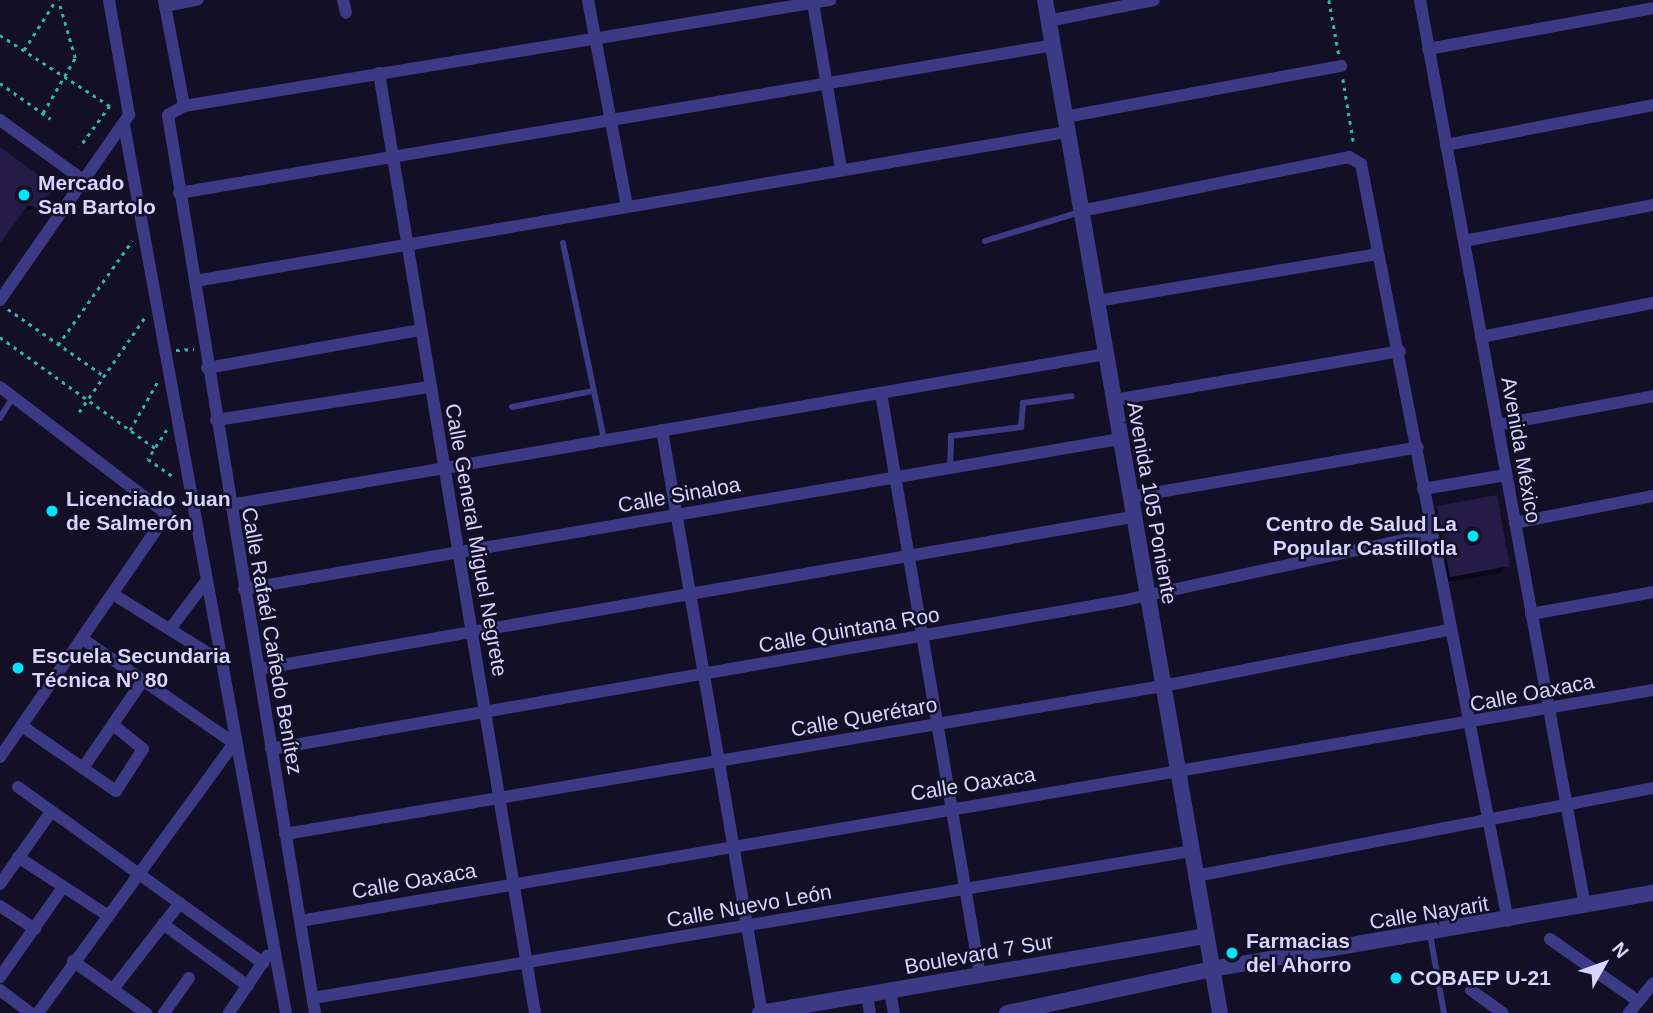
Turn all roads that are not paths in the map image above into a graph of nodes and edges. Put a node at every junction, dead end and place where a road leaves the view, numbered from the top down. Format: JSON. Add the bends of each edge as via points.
{"nodes":[{"id":1,"x":110,"y":0,"type":"edge"},
{"id":2,"x":197,"y":0,"type":"edge"},
{"id":3,"x":588,"y":0,"type":"edge"},
{"id":4,"x":830,"y":0,"type":"edge"},
{"id":5,"x":1045,"y":0,"type":"edge"},
{"id":6,"x":1154,"y":0,"type":"edge"},
{"id":7,"x":1420,"y":0,"type":"edge"},
{"id":8,"x":165,"y":3,"type":"edge"},
{"id":9,"x":813,"y":3,"type":"junction"},
{"id":10,"x":1637,"y":5,"type":"edge"},
{"id":11,"x":1653,"y":8,"type":"edge"},
{"id":12,"x":1048,"y":21,"type":"junction"},
{"id":13,"x":596,"y":40,"type":"junction"},
{"id":14,"x":1054,"y":45,"type":"junction"},
{"id":15,"x":1428,"y":49,"type":"junction"},
{"id":16,"x":1341,"y":66,"type":"dead end"},
{"id":17,"x":379,"y":73,"type":"junction"},
{"id":18,"x":828,"y":83,"type":"junction"},
{"id":19,"x":1653,"y":105,"type":"edge"},
{"id":20,"x":184,"y":106,"type":"junction"},
{"id":21,"x":0,"y":120,"type":"edge"},
{"id":22,"x":127,"y":120,"type":"junction"},
{"id":23,"x":612,"y":120,"type":"junction"},
{"id":24,"x":1066,"y":125,"type":"junction"},
{"id":25,"x":1446,"y":145,"type":"junction"},
{"id":26,"x":393,"y":157,"type":"junction"},
{"id":27,"x":841,"y":168,"type":"junction"},
{"id":28,"x":86,"y":182,"type":"junction"},
{"id":29,"x":179,"y":193,"type":"junction"},
{"id":30,"x":1653,"y":205,"type":"edge"},
{"id":31,"x":627,"y":206,"type":"junction"},
{"id":32,"x":1081,"y":211,"type":"junction"},
{"id":33,"x":985,"y":241,"type":"dead end"},
{"id":34,"x":1464,"y":241,"type":"junction"},
{"id":35,"x":563,"y":243,"type":"dead end"},
{"id":36,"x":406,"y":244,"type":"junction"},
{"id":37,"x":1377,"y":254,"type":"junction"},
{"id":38,"x":195,"y":281,"type":"junction"},
{"id":39,"x":1097,"y":301,"type":"junction"},
{"id":40,"x":0,"y":302,"type":"edge"},
{"id":41,"x":1653,"y":303,"type":"edge"},
{"id":42,"x":421,"y":330,"type":"junction"},
{"id":43,"x":1481,"y":337,"type":"junction"},
{"id":44,"x":1400,"y":351,"type":"junction"},
{"id":45,"x":1106,"y":354,"type":"junction"},
{"id":46,"x":207,"y":368,"type":"junction"},
{"id":47,"x":0,"y":387,"type":"edge"},
{"id":48,"x":430,"y":387,"type":"junction"},
{"id":49,"x":593,"y":391,"type":"junction"},
{"id":50,"x":881,"y":393,"type":"junction"},
{"id":51,"x":1072,"y":396,"type":"dead end"},
{"id":52,"x":1653,"y":396,"type":"edge"},
{"id":53,"x":13,"y":397,"type":"junction"},
{"id":54,"x":1114,"y":400,"type":"junction"},
{"id":55,"x":512,"y":407,"type":"dead end"},
{"id":56,"x":0,"y":418,"type":"edge"},
{"id":57,"x":216,"y":421,"type":"junction"},
{"id":58,"x":1497,"y":425,"type":"junction"},
{"id":59,"x":662,"y":430,"type":"junction"},
{"id":60,"x":1120,"y":439,"type":"junction"},
{"id":61,"x":604,"y":440,"type":"junction"},
{"id":62,"x":1418,"y":447,"type":"junction"},
{"id":63,"x":444,"y":468,"type":"junction"},
{"id":64,"x":950,"y":468,"type":"junction"},
{"id":65,"x":1506,"y":475,"type":"junction"},
{"id":66,"x":895,"y":477,"type":"junction"},
{"id":67,"x":1423,"y":489,"type":"junction"},
{"id":68,"x":1653,"y":496,"type":"edge"},
{"id":69,"x":1130,"y":497,"type":"junction"},
{"id":70,"x":230,"y":505,"type":"junction"},
{"id":71,"x":677,"y":515,"type":"junction"},
{"id":72,"x":1132,"y":517,"type":"junction"},
{"id":73,"x":1515,"y":523,"type":"junction"},
{"id":74,"x":1431,"y":534,"type":"junction"},
{"id":75,"x":458,"y":552,"type":"junction"},
{"id":76,"x":911,"y":557,"type":"junction"},
{"id":77,"x":207,"y":580,"type":"junction"},
{"id":78,"x":244,"y":589,"type":"junction"},
{"id":79,"x":1653,"y":592,"type":"edge"},
{"id":80,"x":692,"y":594,"type":"junction"},
{"id":81,"x":116,"y":596,"type":"junction"},
{"id":82,"x":1146,"y":596,"type":"junction"},
{"id":83,"x":1531,"y":614,"type":"junction"},
{"id":84,"x":170,"y":629,"type":"junction"},
{"id":85,"x":1448,"y":630,"type":"junction"},
{"id":86,"x":474,"y":632,"type":"junction"},
{"id":87,"x":922,"y":636,"type":"junction"},
{"id":88,"x":84,"y":640,"type":"junction"},
{"id":89,"x":219,"y":660,"type":"junction"},
{"id":90,"x":259,"y":669,"type":"junction"},
{"id":91,"x":704,"y":674,"type":"junction"},
{"id":92,"x":143,"y":680,"type":"junction"},
{"id":93,"x":1163,"y":686,"type":"junction"},
{"id":94,"x":1653,"y":690,"type":"edge"},
{"id":95,"x":1549,"y":709,"type":"junction"},
{"id":96,"x":486,"y":712,"type":"junction"},
{"id":97,"x":937,"y":724,"type":"junction"},
{"id":98,"x":1468,"y":724,"type":"junction"},
{"id":99,"x":113,"y":725,"type":"junction"},
{"id":100,"x":22,"y":726,"type":"junction"},
{"id":101,"x":234,"y":743,"type":"junction"},
{"id":102,"x":271,"y":749,"type":"junction"},
{"id":103,"x":0,"y":757,"type":"edge"},
{"id":104,"x":719,"y":761,"type":"junction"},
{"id":105,"x":83,"y":768,"type":"junction"},
{"id":106,"x":1175,"y":771,"type":"junction"},
{"id":107,"x":18,"y":787,"type":"dead end"},
{"id":108,"x":1653,"y":788,"type":"edge"},
{"id":109,"x":501,"y":798,"type":"junction"},
{"id":110,"x":1566,"y":803,"type":"junction"},
{"id":111,"x":951,"y":806,"type":"junction"},
{"id":112,"x":51,"y":812,"type":"junction"},
{"id":113,"x":1486,"y":819,"type":"junction"},
{"id":114,"x":285,"y":834,"type":"junction"},
{"id":115,"x":733,"y":844,"type":"junction"},
{"id":116,"x":1191,"y":851,"type":"junction"},
{"id":117,"x":18,"y":857,"type":"junction"},
{"id":118,"x":136,"y":874,"type":"junction"},
{"id":119,"x":1196,"y":876,"type":"junction"},
{"id":120,"x":515,"y":883,"type":"junction"},
{"id":121,"x":0,"y":884,"type":"edge"},
{"id":122,"x":63,"y":887,"type":"junction"},
{"id":123,"x":965,"y":889,"type":"junction"},
{"id":124,"x":1653,"y":893,"type":"edge"},
{"id":125,"x":180,"y":903,"type":"junction"},
{"id":126,"x":0,"y":906,"type":"edge"},
{"id":127,"x":1585,"y":906,"type":"junction"},
{"id":128,"x":104,"y":913,"type":"junction"},
{"id":129,"x":300,"y":920,"type":"junction"},
{"id":130,"x":1508,"y":921,"type":"junction"},
{"id":131,"x":163,"y":925,"type":"junction"},
{"id":132,"x":747,"y":925,"type":"junction"},
{"id":133,"x":35,"y":929,"type":"junction"},
{"id":134,"x":1430,"y":934,"type":"junction"},
{"id":135,"x":1206,"y":936,"type":"junction"},
{"id":136,"x":1550,"y":939,"type":"dead end"},
{"id":137,"x":273,"y":947,"type":"junction"},
{"id":138,"x":72,"y":961,"type":"junction"},
{"id":139,"x":529,"y":962,"type":"junction"},
{"id":140,"x":263,"y":963,"type":"junction"},
{"id":141,"x":1212,"y":969,"type":"junction"},
{"id":142,"x":980,"y":975,"type":"junction"},
{"id":143,"x":0,"y":976,"type":"edge"},
{"id":144,"x":188,"y":978,"type":"dead end"},
{"id":145,"x":1653,"y":983,"type":"edge"},
{"id":146,"x":248,"y":986,"type":"junction"},
{"id":147,"x":113,"y":989,"type":"junction"},
{"id":148,"x":0,"y":990,"type":"edge"},
{"id":149,"x":1471,"y":990,"type":"dead end"},
{"id":150,"x":890,"y":991,"type":"junction"},
{"id":151,"x":867,"y":995,"type":"junction"},
{"id":152,"x":313,"y":999,"type":"junction"},
{"id":153,"x":1638,"y":1001,"type":"junction"},
{"id":154,"x":31,"y":1013,"type":"edge"},
{"id":155,"x":38,"y":1013,"type":"edge"},
{"id":156,"x":146,"y":1013,"type":"edge"},
{"id":157,"x":164,"y":1013,"type":"edge"},
{"id":158,"x":229,"y":1013,"type":"edge"},
{"id":159,"x":286,"y":1013,"type":"edge"},
{"id":160,"x":315,"y":1013,"type":"edge"},
{"id":161,"x":535,"y":1013,"type":"edge"},
{"id":162,"x":761,"y":1013,"type":"edge"},
{"id":163,"x":870,"y":1013,"type":"edge"},
{"id":164,"x":894,"y":1013,"type":"edge"},
{"id":165,"x":1007,"y":1013,"type":"edge"},
{"id":166,"x":1220,"y":1013,"type":"edge"},
{"id":167,"x":1444,"y":1013,"type":"edge"},
{"id":168,"x":1503,"y":1013,"type":"edge"},
{"id":169,"x":1629,"y":1013,"type":"edge"}],
"edges":[{"from":1,"to":22,"type":"street"},
{"from":2,"to":8,"type":"street"},
{"from":3,"to":13,"type":"street"},
{"from":4,"to":9,"type":"street"},
{"from":5,"to":12,"type":"street","name":"Avenida 105 Poniente"},
{"from":6,"to":12,"type":"street"},
{"from":7,"to":15,"type":"street","name":"Avenida México"},
{"from":8,"to":20,"type":"street"},
{"from":9,"to":13,"type":"street"},
{"from":9,"to":18,"type":"street"},
{"from":10,"to":11,"type":"street"},
{"from":10,"to":15,"type":"street"},
{"from":12,"to":14,"type":"street","name":"Avenida 105 Poniente"},
{"from":13,"to":17,"type":"street"},
{"from":13,"to":23,"type":"street"},
{"from":14,"to":18,"type":"street"},
{"from":14,"to":24,"type":"street","name":"Avenida 105 Poniente"},
{"from":15,"to":25,"type":"street","name":"Avenida México"},
{"from":16,"to":24,"type":"street"},
{"from":17,"to":20,"type":"street"},
{"from":17,"to":26,"type":"street","name":"Calle General Miguel Negrete"},
{"from":18,"to":23,"type":"street"},
{"from":18,"to":27,"type":"street"},
{"from":19,"to":25,"type":"street"},
{"from":20,"to":29,"type":"street","name":"Calle Rafaél Cañedo Benítez","via":[[166,119]]},
{"from":21,"to":28,"type":"street"},
{"from":22,"to":28,"type":"street"},
{"from":22,"to":77,"type":"street"},
{"from":23,"to":26,"type":"street"},
{"from":23,"to":31,"type":"street"},
{"from":24,"to":27,"type":"street"},
{"from":24,"to":32,"type":"street","name":"Avenida 105 Poniente"},
{"from":25,"to":34,"type":"street","name":"Avenida México"},
{"from":26,"to":29,"type":"street"},
{"from":26,"to":36,"type":"street","name":"Calle General Miguel Negrete"},
{"from":27,"to":31,"type":"street"},
{"from":28,"to":40,"type":"street"},
{"from":29,"to":38,"type":"street","name":"Calle Rafaél Cañedo Benítez"},
{"from":30,"to":34,"type":"street"},
{"from":31,"to":36,"type":"street"},
{"from":32,"to":33,"type":"lane"},
{"from":32,"to":37,"type":"street","via":[[1356,158]]},
{"from":32,"to":39,"type":"street","name":"Avenida 105 Poniente"},
{"from":34,"to":43,"type":"street","name":"Avenida México"},
{"from":35,"to":49,"type":"lane"},
{"from":36,"to":38,"type":"street"},
{"from":36,"to":42,"type":"street","name":"Calle General Miguel Negrete"},
{"from":37,"to":39,"type":"street"},
{"from":37,"to":44,"type":"street"},
{"from":38,"to":46,"type":"street","name":"Calle Rafaél Cañedo Benítez"},
{"from":39,"to":45,"type":"street","name":"Avenida 105 Poniente"},
{"from":41,"to":43,"type":"street"},
{"from":42,"to":46,"type":"street"},
{"from":42,"to":48,"type":"street","name":"Calle General Miguel Negrete"},
{"from":43,"to":58,"type":"street","name":"Avenida México"},
{"from":44,"to":54,"type":"street"},
{"from":44,"to":62,"type":"street"},
{"from":45,"to":50,"type":"street"},
{"from":45,"to":54,"type":"street","name":"Avenida 105 Poniente"},
{"from":46,"to":57,"type":"street","name":"Calle Rafaél Cañedo Benítez"},
{"from":47,"to":53,"type":"street"},
{"from":48,"to":57,"type":"street"},
{"from":48,"to":63,"type":"street","name":"Calle General Miguel Negrete"},
{"from":49,"to":55,"type":"lane"},
{"from":49,"to":61,"type":"lane"},
{"from":50,"to":59,"type":"street"},
{"from":50,"to":66,"type":"street"},
{"from":51,"to":64,"type":"lane","via":[[1023,403],[1024,426],[951,436]]},
{"from":52,"to":58,"type":"street"},
{"from":53,"to":56,"type":"lane"},
{"from":53,"to":81,"type":"street","via":[[167,514]]},
{"from":54,"to":60,"type":"street","name":"Avenida 105 Poniente"},
{"from":57,"to":70,"type":"street","name":"Calle Rafaél Cañedo Benítez"},
{"from":58,"to":65,"type":"street","name":"Avenida México"},
{"from":59,"to":61,"type":"street"},
{"from":59,"to":71,"type":"street"},
{"from":60,"to":64,"type":"street","name":"Calle Sinaloa"},
{"from":60,"to":69,"type":"street","name":"Avenida 105 Poniente"},
{"from":61,"to":63,"type":"street"},
{"from":62,"to":67,"type":"street"},
{"from":62,"to":69,"type":"street"},
{"from":63,"to":70,"type":"street"},
{"from":63,"to":75,"type":"street","name":"Calle General Miguel Negrete"},
{"from":64,"to":66,"type":"street","name":"Calle Sinaloa"},
{"from":65,"to":67,"type":"street"},
{"from":65,"to":73,"type":"street","name":"Avenida México"},
{"from":66,"to":71,"type":"street","name":"Calle Sinaloa"},
{"from":66,"to":76,"type":"street"},
{"from":67,"to":74,"type":"street"},
{"from":68,"to":73,"type":"street"},
{"from":69,"to":72,"type":"street","name":"Avenida 105 Poniente"},
{"from":70,"to":78,"type":"street","name":"Calle Rafaél Cañedo Benítez"},
{"from":71,"to":75,"type":"street","name":"Calle Sinaloa"},
{"from":71,"to":80,"type":"street"},
{"from":72,"to":76,"type":"street"},
{"from":72,"to":82,"type":"street","name":"Avenida 105 Poniente"},
{"from":73,"to":83,"type":"street","name":"Avenida México"},
{"from":74,"to":82,"type":"street","name":"Calle Quintana Roo"},
{"from":74,"to":85,"type":"street"},
{"from":75,"to":78,"type":"street","name":"Calle Sinaloa"},
{"from":75,"to":86,"type":"street","name":"Calle General Miguel Negrete"},
{"from":76,"to":80,"type":"street"},
{"from":76,"to":87,"type":"street"},
{"from":77,"to":84,"type":"street"},
{"from":77,"to":89,"type":"street"},
{"from":78,"to":90,"type":"street","name":"Calle Rafaél Cañedo Benítez"},
{"from":79,"to":83,"type":"street"},
{"from":80,"to":86,"type":"street"},
{"from":80,"to":91,"type":"street"},
{"from":81,"to":84,"type":"street"},
{"from":81,"to":88,"type":"street"},
{"from":82,"to":87,"type":"street","name":"Calle Quintana Roo"},
{"from":82,"to":93,"type":"street","name":"Avenida 105 Poniente"},
{"from":83,"to":95,"type":"street","name":"Avenida México"},
{"from":84,"to":89,"type":"street"},
{"from":85,"to":93,"type":"street","name":"Calle Querétaro"},
{"from":85,"to":98,"type":"street"},
{"from":86,"to":90,"type":"street"},
{"from":86,"to":96,"type":"street","name":"Calle General Miguel Negrete"},
{"from":87,"to":91,"type":"street","name":"Calle Quintana Roo"},
{"from":87,"to":97,"type":"street"},
{"from":88,"to":92,"type":"street"},
{"from":88,"to":100,"type":"street"},
{"from":89,"to":101,"type":"street"},
{"from":90,"to":102,"type":"street","name":"Calle Rafaél Cañedo Benítez"},
{"from":91,"to":96,"type":"street","name":"Calle Quintana Roo"},
{"from":91,"to":104,"type":"street"},
{"from":92,"to":99,"type":"street"},
{"from":92,"to":101,"type":"street"},
{"from":93,"to":97,"type":"street","name":"Calle Querétaro"},
{"from":93,"to":106,"type":"street","name":"Avenida 105 Poniente"},
{"from":94,"to":95,"type":"street","name":"Calle Oaxaca"},
{"from":95,"to":98,"type":"street","name":"Calle Oaxaca"},
{"from":95,"to":110,"type":"street","name":"Avenida México"},
{"from":96,"to":102,"type":"street","name":"Calle Quintana Roo"},
{"from":96,"to":109,"type":"street","name":"Calle General Miguel Negrete"},
{"from":97,"to":104,"type":"street","name":"Calle Querétaro"},
{"from":97,"to":111,"type":"street"},
{"from":98,"to":106,"type":"street","name":"Calle Oaxaca"},
{"from":98,"to":113,"type":"street"},
{"from":99,"to":105,"type":"street"},
{"from":99,"to":105,"type":"street","via":[[143,750],[120,790]]},
{"from":100,"to":103,"type":"street"},
{"from":100,"to":105,"type":"street"},
{"from":101,"to":118,"type":"street"},
{"from":101,"to":137,"type":"street"},
{"from":102,"to":114,"type":"street","name":"Calle Rafaél Cañedo Benítez"},
{"from":104,"to":109,"type":"street","name":"Calle Querétaro"},
{"from":104,"to":115,"type":"street"},
{"from":106,"to":111,"type":"street","name":"Calle Oaxaca"},
{"from":106,"to":116,"type":"street","name":"Avenida 105 Poniente"},
{"from":107,"to":112,"type":"street"},
{"from":108,"to":110,"type":"street"},
{"from":109,"to":114,"type":"street","name":"Calle Querétaro"},
{"from":109,"to":120,"type":"street","name":"Calle General Miguel Negrete"},
{"from":110,"to":113,"type":"street"},
{"from":110,"to":127,"type":"street","name":"Avenida México"},
{"from":111,"to":115,"type":"street","name":"Calle Oaxaca"},
{"from":111,"to":123,"type":"street"},
{"from":112,"to":117,"type":"street"},
{"from":112,"to":118,"type":"street"},
{"from":113,"to":119,"type":"street"},
{"from":113,"to":130,"type":"street"},
{"from":114,"to":129,"type":"street","name":"Calle Rafaél Cañedo Benítez"},
{"from":115,"to":120,"type":"street","name":"Calle Oaxaca"},
{"from":115,"to":132,"type":"street"},
{"from":116,"to":119,"type":"street","name":"Avenida 105 Poniente"},
{"from":116,"to":123,"type":"street","name":"Calle Nuevo León"},
{"from":117,"to":121,"type":"street"},
{"from":117,"to":122,"type":"street"},
{"from":118,"to":125,"type":"street"},
{"from":118,"to":128,"type":"street"},
{"from":119,"to":135,"type":"street","name":"Avenida 105 Poniente"},
{"from":120,"to":129,"type":"street","name":"Calle Oaxaca"},
{"from":120,"to":139,"type":"street","name":"Calle General Miguel Negrete"},
{"from":122,"to":128,"type":"street"},
{"from":122,"to":133,"type":"street"},
{"from":123,"to":132,"type":"street","name":"Calle Nuevo León"},
{"from":123,"to":142,"type":"street"},
{"from":124,"to":127,"type":"street","name":"Calle Nayarit"},
{"from":125,"to":131,"type":"street"},
{"from":125,"to":140,"type":"street"},
{"from":126,"to":133,"type":"street"},
{"from":127,"to":130,"type":"street","name":"Calle Nayarit"},
{"from":128,"to":138,"type":"street"},
{"from":129,"to":152,"type":"street","name":"Calle Rafaél Cañedo Benítez"},
{"from":130,"to":134,"type":"street","name":"Calle Nayarit"},
{"from":131,"to":146,"type":"street"},
{"from":131,"to":147,"type":"street"},
{"from":132,"to":139,"type":"street","name":"Calle Nuevo León"},
{"from":132,"to":162,"type":"street"},
{"from":133,"to":143,"type":"street"},
{"from":134,"to":141,"type":"street","name":"Calle Nayarit"},
{"from":134,"to":167,"type":"lane"},
{"from":135,"to":141,"type":"street","name":"Avenida 105 Poniente"},
{"from":135,"to":142,"type":"street","name":"Boulevard 7 Sur"},
{"from":136,"to":153,"type":"street"},
{"from":137,"to":140,"type":"street"},
{"from":137,"to":159,"type":"street"},
{"from":138,"to":147,"type":"street"},
{"from":138,"to":155,"type":"street"},
{"from":139,"to":152,"type":"street","name":"Calle Nuevo León"},
{"from":139,"to":161,"type":"street","name":"Calle General Miguel Negrete"},
{"from":140,"to":146,"type":"street"},
{"from":141,"to":165,"type":"street"},
{"from":141,"to":166,"type":"street","name":"Avenida 105 Poniente"},
{"from":142,"to":150,"type":"street","name":"Boulevard 7 Sur"},
{"from":144,"to":157,"type":"street"},
{"from":145,"to":153,"type":"street"},
{"from":146,"to":158,"type":"street"},
{"from":147,"to":156,"type":"street"},
{"from":148,"to":154,"type":"street"},
{"from":149,"to":168,"type":"street"},
{"from":150,"to":151,"type":"street","name":"Boulevard 7 Sur"},
{"from":150,"to":164,"type":"street"},
{"from":151,"to":162,"type":"street","name":"Boulevard 7 Sur"},
{"from":151,"to":163,"type":"street"},
{"from":152,"to":160,"type":"street","name":"Calle Rafaél Cañedo Benítez"},
{"from":153,"to":169,"type":"street"}]}
